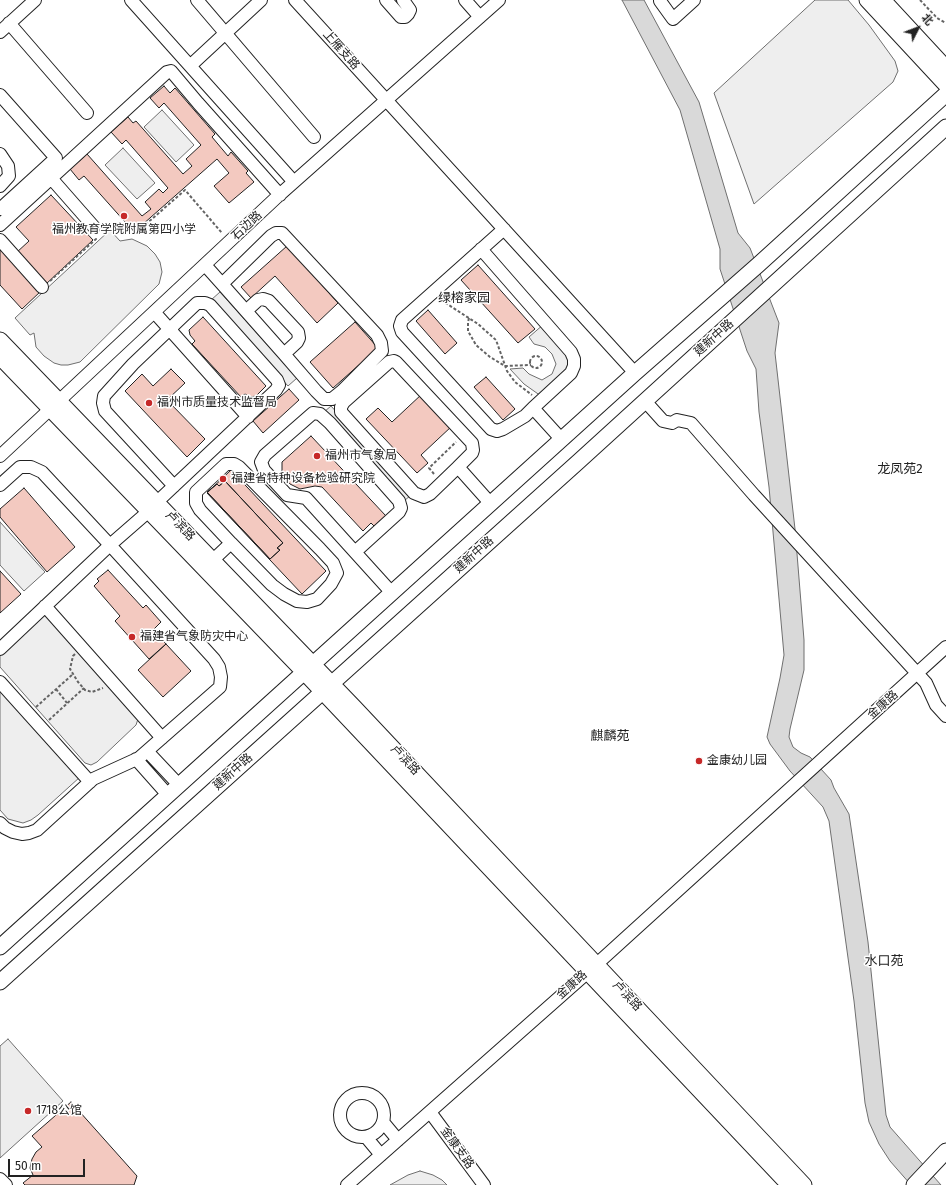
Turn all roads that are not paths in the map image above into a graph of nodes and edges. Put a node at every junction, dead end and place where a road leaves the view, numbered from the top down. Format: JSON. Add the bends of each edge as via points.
{"nodes":[{"id":1,"x":35,"y":0,"type":"edge"},
{"id":2,"x":131,"y":0,"type":"edge"},
{"id":3,"x":197,"y":0,"type":"edge"},
{"id":4,"x":261,"y":0,"type":"edge"},
{"id":5,"x":295,"y":0,"type":"edge"},
{"id":6,"x":386,"y":0,"type":"edge"},
{"id":7,"x":403,"y":0,"type":"edge"},
{"id":8,"x":465,"y":0,"type":"edge"},
{"id":9,"x":499,"y":0,"type":"edge"},
{"id":10,"x":694,"y":0,"type":"edge"},
{"id":11,"x":867,"y":0,"type":"edge"},
{"id":12,"x":883,"y":0,"type":"edge"},
{"id":13,"x":660,"y":1,"type":"dead end"},
{"id":14,"x":480,"y":17,"type":"junction"},
{"id":15,"x":4,"y":28,"type":"edge"},
{"id":16,"x":225,"y":33,"type":"junction"},
{"id":17,"x":190,"y":66,"type":"junction"},
{"id":18,"x":946,"y":68,"type":"edge"},
{"id":19,"x":946,"y":86,"type":"edge"},
{"id":20,"x":946,"y":94,"type":"edge"},
{"id":21,"x":0,"y":95,"type":"edge"},
{"id":22,"x":387,"y":101,"type":"junction"},
{"id":23,"x":87,"y":112,"type":"dead end"},
{"id":24,"x":946,"y":127,"type":"edge"},
{"id":25,"x":314,"y":137,"type":"dead end"},
{"id":26,"x":0,"y":154,"type":"edge"},
{"id":27,"x":51,"y":178,"type":"junction"},
{"id":28,"x":294,"y":182,"type":"junction"},
{"id":29,"x":0,"y":186,"type":"edge"},
{"id":30,"x":280,"y":195,"type":"junction"},
{"id":31,"x":0,"y":209,"type":"edge"},
{"id":32,"x":0,"y":225,"type":"edge"},
{"id":33,"x":96,"y":229,"type":"road end"},
{"id":34,"x":504,"y":229,"type":"junction"},
{"id":35,"x":0,"y":240,"type":"edge"},
{"id":36,"x":481,"y":249,"type":"junction"},
{"id":37,"x":205,"y":265,"type":"junction"},
{"id":38,"x":222,"y":284,"type":"junction"},
{"id":39,"x":42,"y":287,"type":"road end"},
{"id":40,"x":246,"y":311,"type":"junction"},
{"id":41,"x":154,"y":313,"type":"junction"},
{"id":42,"x":169,"y":330,"type":"junction"},
{"id":43,"x":0,"y":340,"type":"edge"},
{"id":44,"x":284,"y":354,"type":"junction"},
{"id":45,"x":0,"y":357,"type":"edge"},
{"id":46,"x":635,"y":373,"type":"junction"},
{"id":47,"x":645,"y":401,"type":"junction"},
{"id":48,"x":537,"y":404,"type":"junction"},
{"id":49,"x":56,"y":406,"type":"junction"},
{"id":50,"x":248,"y":417,"type":"junction"},
{"id":51,"x":562,"y":440,"type":"junction"},
{"id":52,"x":0,"y":456,"type":"edge"},
{"id":53,"x":458,"y":468,"type":"junction"},
{"id":54,"x":0,"y":485,"type":"edge"},
{"id":55,"x":174,"y":486,"type":"junction"},
{"id":56,"x":491,"y":504,"type":"junction"},
{"id":57,"x":153,"y":507,"type":"junction"},
{"id":58,"x":230,"y":543,"type":"junction"},
{"id":59,"x":110,"y":545,"type":"junction"},
{"id":60,"x":355,"y":552,"type":"junction"},
{"id":61,"x":213,"y":560,"type":"junction"},
{"id":62,"x":392,"y":593,"type":"junction"},
{"id":63,"x":45,"y":606,"type":"junction"},
{"id":64,"x":946,"y":647,"type":"edge"},
{"id":65,"x":0,"y":649,"type":"edge"},
{"id":66,"x":309,"y":668,"type":"junction"},
{"id":67,"x":918,"y":673,"type":"junction"},
{"id":68,"x":0,"y":682,"type":"edge"},
{"id":69,"x":327,"y":687,"type":"junction"},
{"id":70,"x":946,"y":716,"type":"edge"},
{"id":71,"x":162,"y":738,"type":"junction"},
{"id":72,"x":147,"y":751,"type":"junction"},
{"id":73,"x":136,"y":759,"type":"junction"},
{"id":74,"x":90,"y":782,"type":"junction"},
{"id":75,"x":174,"y":790,"type":"junction"},
{"id":76,"x":0,"y":823,"type":"edge"},
{"id":77,"x":0,"y":947,"type":"edge"},
{"id":78,"x":592,"y":968,"type":"junction"},
{"id":79,"x":0,"y":982,"type":"edge"},
{"id":80,"x":430,"y":1112,"type":"junction"},
{"id":81,"x":382,"y":1122,"type":"junction"},
{"id":82,"x":366,"y":1137,"type":"junction"},
{"id":83,"x":398,"y":1140,"type":"junction"},
{"id":84,"x":946,"y":1151,"type":"edge"},
{"id":85,"x":381,"y":1155,"type":"junction"},
{"id":86,"x":0,"y":1179,"type":"edge"},
{"id":87,"x":6,"y":1185,"type":"edge"},
{"id":88,"x":347,"y":1185,"type":"edge"},
{"id":89,"x":484,"y":1185,"type":"edge"},
{"id":90,"x":788,"y":1185,"type":"edge"},
{"id":91,"x":804,"y":1185,"type":"edge"},
{"id":92,"x":914,"y":1185,"type":"edge"}],
"edges":[{"from":1,"to":15,"type":"street"},
{"from":2,"to":17,"type":"street"},
{"from":3,"to":16,"type":"street"},
{"from":4,"to":16,"type":"street"},
{"from":5,"to":22,"type":"street","name":"上雁支路"},
{"from":6,"to":7,"type":"street","via":[[401,17],[405,17],[410,10]]},
{"from":8,"to":14,"type":"street"},
{"from":9,"to":14,"type":"street","name":"石边路"},
{"from":10,"to":13,"type":"street","via":[[673,19]]},
{"from":11,"to":19,"type":"main road"},
{"from":12,"to":18,"type":"main road"},
{"from":14,"to":22,"type":"street","name":"石边路"},
{"from":15,"to":23,"type":"street"},
{"from":16,"to":17,"type":"street"},
{"from":16,"to":25,"type":"street"},
{"from":17,"to":28,"type":"street"},
{"from":20,"to":46,"type":"main road"},
{"from":21,"to":31,"type":"street","via":[[56,158]]},
{"from":22,"to":28,"type":"street","name":"石边路"},
{"from":22,"to":34,"type":"street","name":"上雁支路"},
{"from":24,"to":47,"type":"main road","name":"建新中路"},
{"from":26,"to":29,"type":"street","via":[[8,166],[9,176]]},
{"from":27,"to":30,"type":"street","via":[[171,71]]},
{"from":27,"to":32,"type":"street"},
{"from":27,"to":33,"type":"street"},
{"from":28,"to":30,"type":"street","name":"石边路"},
{"from":30,"to":37,"type":"street","name":"石边路"},
{"from":34,"to":36,"type":"street"},
{"from":34,"to":46,"type":"street","name":"上雁支路"},
{"from":35,"to":39,"type":"street"},
{"from":36,"to":48,"type":"street","via":[[571,352],[574,359],[571,373]]},
{"from":36,"to":48,"type":"street","via":[[402,320],[402,332],[491,429],[503,429],[525,416]]},
{"from":37,"to":38,"type":"street"},
{"from":37,"to":41,"type":"street","name":"石边路"},
{"from":38,"to":40,"type":"street"},
{"from":38,"to":44,"type":"street","via":[[271,236],[282,233],[382,343],[382,351],[332,399],[324,399]]},
{"from":40,"to":44,"type":"street"},
{"from":40,"to":44,"type":"street","via":[[258,300],[269,301],[298,332],[297,342]]},
{"from":41,"to":42,"type":"street"},
{"from":41,"to":49,"type":"street","name":"石边路"},
{"from":42,"to":50,"type":"street"},
{"from":42,"to":50,"type":"street","via":[[197,303],[210,305],[267,368],[279,385]]},
{"from":42,"to":55,"type":"street","via":[[104,396],[103,403],[105,411]]},
{"from":43,"to":49,"type":"main road","name":"卢滨路"},
{"from":45,"to":49,"type":"main road"},
{"from":46,"to":51,"type":"main road"},
{"from":47,"to":67,"type":"street","via":[[663,421],[691,423]]},
{"from":47,"to":69,"type":"main road","name":"建新中路"},
{"from":48,"to":51,"type":"street"},
{"from":49,"to":52,"type":"street","name":"石边路"},
{"from":49,"to":57,"type":"main road","name":"卢滨路"},
{"from":50,"to":55,"type":"street"},
{"from":51,"to":56,"type":"main road"},
{"from":53,"to":53,"type":"street","via":[[474,450],[472,444],[396,362],[389,362],[341,407],[341,412],[414,493],[424,497],[430,494]]},
{"from":53,"to":56,"type":"street"},
{"from":54,"to":59,"type":"street","via":[[20,467],[31,467],[42,472]]},
{"from":55,"to":57,"type":"street"},
{"from":56,"to":62,"type":"main road"},
{"from":57,"to":59,"type":"street"},
{"from":57,"to":61,"type":"main road","name":"卢滨路"},
{"from":57,"to":66,"type":"main road"},
{"from":58,"to":58,"type":"street","via":[[272,585],[297,601],[317,599],[337,573],[333,563],[320,549],[234,464],[226,464],[196,492],[196,503],[200,510]]},
{"from":58,"to":61,"type":"street"},
{"from":59,"to":63,"type":"street"},
{"from":59,"to":71,"type":"street","via":[[219,667],[220,687]]},
{"from":60,"to":60,"type":"street","via":[[399,512],[399,501],[330,423],[320,414],[313,413],[265,455],[261,462],[264,470],[288,495],[306,498]]},
{"from":60,"to":62,"type":"street"},
{"from":61,"to":66,"type":"main road","name":"卢滨路"},
{"from":62,"to":66,"type":"main road"},
{"from":63,"to":65,"type":"street"},
{"from":63,"to":71,"type":"street"},
{"from":64,"to":67,"type":"street","name":"金康路"},
{"from":66,"to":69,"type":"main road","name":"卢滨路"},
{"from":66,"to":75,"type":"main road"},
{"from":67,"to":70,"type":"street","via":[[926,682],[936,705]]},
{"from":67,"to":78,"type":"street","name":"金康路"},
{"from":68,"to":74,"type":"street"},
{"from":69,"to":78,"type":"main road","name":"卢滨路"},
{"from":69,"to":79,"type":"main road","name":"建新中路"},
{"from":71,"to":72,"type":"street"},
{"from":72,"to":73,"type":"street"},
{"from":72,"to":75,"type":"street"},
{"from":73,"to":74,"type":"street"},
{"from":73,"to":75,"type":"street"},
{"from":74,"to":76,"type":"street","via":[[37,830],[22,834],[13,832]]},
{"from":75,"to":77,"type":"main road"},
{"from":78,"to":80,"type":"street","name":"金康路"},
{"from":78,"to":90,"type":"main road"},
{"from":78,"to":91,"type":"main road","name":"卢滨路"},
{"from":80,"to":83,"type":"street","name":"金康路"},
{"from":80,"to":89,"type":"street","name":"金康支路"},
{"from":81,"to":82,"type":"street","via":[[379,1129]]},
{"from":81,"to":82,"type":"street","via":[[382,1107],[373,1097],[359,1094],[347,1099],[340,1111],[342,1124],[352,1135]]},
{"from":81,"to":83,"type":"street"},
{"from":82,"to":85,"type":"street"},
{"from":83,"to":85,"type":"street","name":"金康路"},
{"from":84,"to":92,"type":"main road"},
{"from":85,"to":88,"type":"street","name":"金康路"},
{"from":86,"to":87,"type":"street"}]}
